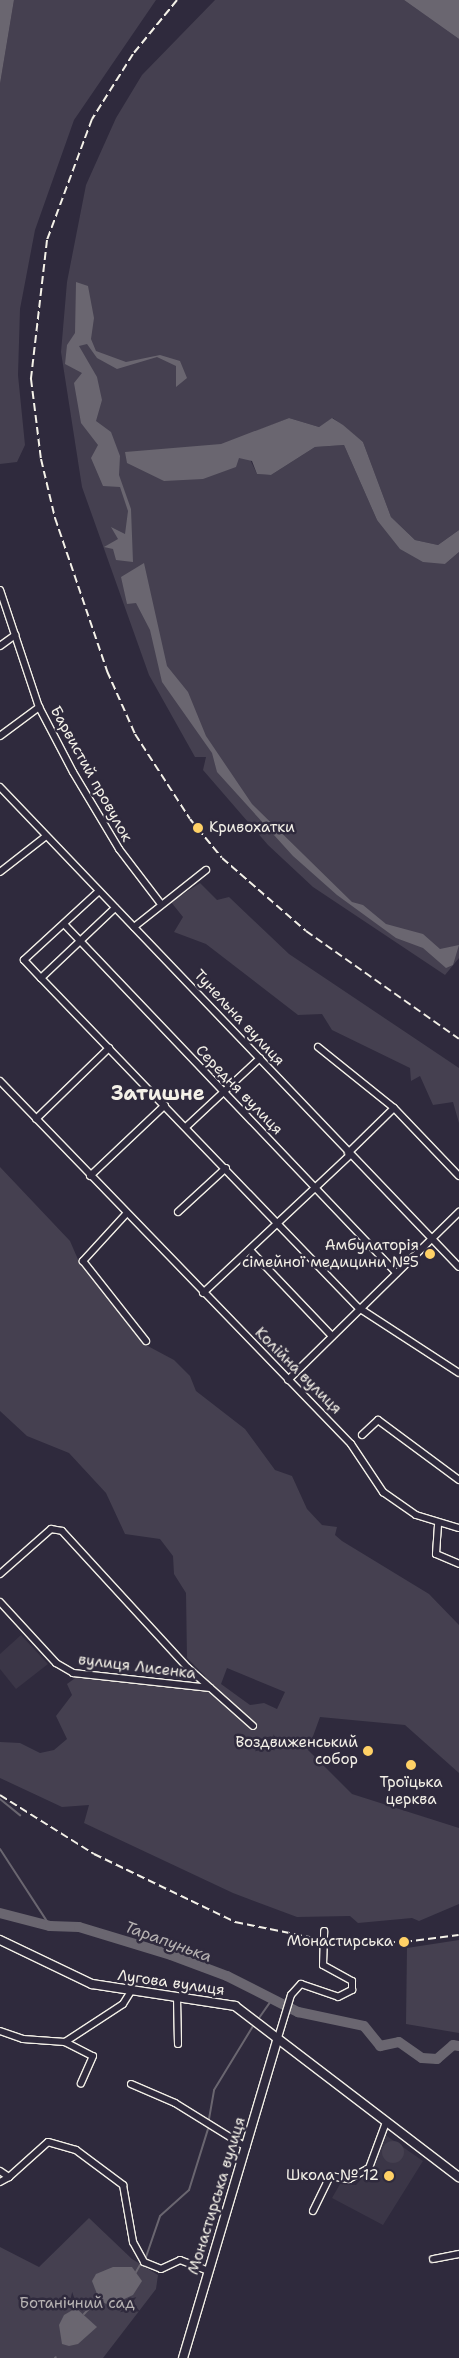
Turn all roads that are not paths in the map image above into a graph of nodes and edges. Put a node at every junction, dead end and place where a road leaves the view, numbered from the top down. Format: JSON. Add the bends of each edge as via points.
{"nodes":[{"id":1,"x":0,"y":590,"type":"edge"},
{"id":2,"x":15,"y":635,"type":"junction"},
{"id":3,"x":0,"y":646,"type":"edge"},
{"id":4,"x":39,"y":707,"type":"junction"},
{"id":5,"x":0,"y":736,"type":"edge"},
{"id":6,"x":0,"y":787,"type":"edge"},
{"id":7,"x":46,"y":836,"type":"junction"},
{"id":8,"x":206,"y":870,"type":"dead end"},
{"id":9,"x":0,"y":872,"type":"edge"},
{"id":10,"x":99,"y":891,"type":"junction"},
{"id":11,"x":160,"y":904,"type":"junction"},
{"id":12,"x":115,"y":908,"type":"junction"},
{"id":13,"x":64,"y":924,"type":"junction"},
{"id":14,"x":134,"y":928,"type":"junction"},
{"id":15,"x":80,"y":942,"type":"junction"},
{"id":16,"x":41,"y":978,"type":"junction"},
{"id":17,"x":318,"y":1047,"type":"dead end"},
{"id":18,"x":109,"y":1048,"type":"junction"},
{"id":19,"x":260,"y":1058,"type":"junction"},
{"id":20,"x":0,"y":1081,"type":"edge"},
{"id":21,"x":224,"y":1091,"type":"junction"},
{"id":22,"x":165,"y":1105,"type":"junction"},
{"id":23,"x":394,"y":1108,"type":"junction"},
{"id":24,"x":36,"y":1119,"type":"junction"},
{"id":25,"x":186,"y":1127,"type":"junction"},
{"id":26,"x":349,"y":1154,"type":"junction"},
{"id":27,"x":226,"y":1168,"type":"junction"},
{"id":28,"x":90,"y":1176,"type":"junction"},
{"id":29,"x":459,"y":1176,"type":"edge"},
{"id":30,"x":315,"y":1188,"type":"junction"},
{"id":31,"x":178,"y":1212,"type":"dead end"},
{"id":32,"x":459,"y":1212,"type":"edge"},
{"id":33,"x":126,"y":1214,"type":"junction"},
{"id":34,"x":281,"y":1224,"type":"junction"},
{"id":35,"x":431,"y":1239,"type":"junction"},
{"id":36,"x":250,"y":1250,"type":"junction"},
{"id":37,"x":459,"y":1267,"type":"edge"},
{"id":38,"x":396,"y":1273,"type":"junction"},
{"id":39,"x":203,"y":1293,"type":"junction"},
{"id":40,"x":359,"y":1308,"type":"junction"},
{"id":41,"x":332,"y":1336,"type":"junction"},
{"id":42,"x":146,"y":1341,"type":"dead end"},
{"id":43,"x":459,"y":1373,"type":"edge"},
{"id":44,"x":288,"y":1380,"type":"junction"},
{"id":45,"x":362,"y":1435,"type":"dead end"},
{"id":46,"x":459,"y":1480,"type":"edge"},
{"id":47,"x":438,"y":1525,"type":"junction"},
{"id":48,"x":459,"y":1528,"type":"edge"},
{"id":49,"x":459,"y":1564,"type":"edge"},
{"id":50,"x":0,"y":1574,"type":"edge"},
{"id":51,"x":0,"y":1602,"type":"edge"},
{"id":52,"x":211,"y":1688,"type":"junction"},
{"id":53,"x":253,"y":1726,"type":"dead end"},
{"id":54,"x":324,"y":1932,"type":"dead end"},
{"id":55,"x":0,"y":1940,"type":"edge"},
{"id":56,"x":130,"y":1993,"type":"junction"},
{"id":57,"x":177,"y":1997,"type":"junction"},
{"id":58,"x":0,"y":2031,"type":"edge"},
{"id":59,"x":64,"y":2042,"type":"junction"},
{"id":60,"x":277,"y":2042,"type":"junction"},
{"id":61,"x":178,"y":2044,"type":"dead end"},
{"id":62,"x":81,"y":2083,"type":"dead end"},
{"id":63,"x":132,"y":2084,"type":"dead end"},
{"id":64,"x":385,"y":2125,"type":"junction"},
{"id":65,"x":246,"y":2147,"type":"junction"},
{"id":66,"x":0,"y":2171,"type":"edge"},
{"id":67,"x":9,"y":2177,"type":"junction"},
{"id":68,"x":459,"y":2177,"type":"edge"},
{"id":69,"x":0,"y":2182,"type":"edge"},
{"id":70,"x":313,"y":2211,"type":"dead end"},
{"id":71,"x":459,"y":2254,"type":"edge"},
{"id":72,"x":433,"y":2259,"type":"dead end"},
{"id":73,"x":209,"y":2271,"type":"junction"},
{"id":74,"x":183,"y":2358,"type":"edge"}],
"edges":[{"from":1,"to":2,"type":"street","name":"Барвистий провулок"},
{"from":2,"to":3,"type":"street"},
{"from":2,"to":4,"type":"street","name":"Барвистий провулок"},
{"from":4,"to":5,"type":"street"},
{"from":4,"to":11,"type":"street","name":"Барвистий провулок","via":[[119,849]]},
{"from":6,"to":7,"type":"street","name":"Тунельна вулиця"},
{"from":7,"to":9,"type":"street"},
{"from":7,"to":10,"type":"street","name":"Тунельна вулиця"},
{"from":8,"to":11,"type":"street"},
{"from":10,"to":12,"type":"street","name":"Тунельна вулиця"},
{"from":10,"to":13,"type":"street"},
{"from":11,"to":14,"type":"street"},
{"from":12,"to":14,"type":"street","name":"Тунельна вулиця"},
{"from":12,"to":15,"type":"street"},
{"from":13,"to":15,"type":"street","name":"Середня вулиця"},
{"from":13,"to":16,"type":"street","via":[[24,960]]},
{"from":14,"to":19,"type":"street","name":"Тунельна вулиця"},
{"from":15,"to":16,"type":"street"},
{"from":15,"to":21,"type":"street","name":"Середня вулиця"},
{"from":16,"to":18,"type":"street"},
{"from":17,"to":23,"type":"street"},
{"from":18,"to":22,"type":"street"},
{"from":18,"to":24,"type":"street"},
{"from":19,"to":21,"type":"street"},
{"from":19,"to":26,"type":"street","name":"Тунельна вулиця"},
{"from":20,"to":24,"type":"street","name":"Колійна вулиця"},
{"from":21,"to":25,"type":"street"},
{"from":21,"to":30,"type":"street","name":"Середня вулиця"},
{"from":22,"to":25,"type":"street"},
{"from":22,"to":28,"type":"street"},
{"from":23,"to":26,"type":"street"},
{"from":23,"to":29,"type":"street"},
{"from":24,"to":28,"type":"street","name":"Колійна вулиця"},
{"from":25,"to":27,"type":"street"},
{"from":26,"to":30,"type":"street"},
{"from":26,"to":35,"type":"street","name":"Тунельна вулиця"},
{"from":27,"to":31,"type":"street"},
{"from":27,"to":34,"type":"street"},
{"from":28,"to":33,"type":"street","name":"Колійна вулиця"},
{"from":30,"to":34,"type":"street"},
{"from":30,"to":38,"type":"street","name":"Середня вулиця"},
{"from":32,"to":35,"type":"street"},
{"from":33,"to":39,"type":"street","name":"Колійна вулиця"},
{"from":33,"to":42,"type":"street","via":[[83,1261]]},
{"from":34,"to":36,"type":"street"},
{"from":34,"to":40,"type":"street"},
{"from":35,"to":37,"type":"street","name":"Тунельна вулиця"},
{"from":35,"to":38,"type":"street"},
{"from":36,"to":39,"type":"street"},
{"from":36,"to":41,"type":"street"},
{"from":38,"to":40,"type":"street"},
{"from":39,"to":44,"type":"street","name":"Колійна вулиця"},
{"from":40,"to":41,"type":"street"},
{"from":40,"to":43,"type":"street"},
{"from":41,"to":44,"type":"street"},
{"from":44,"to":47,"type":"street","name":"Колійна вулиця","via":[[352,1444],[383,1492]]},
{"from":45,"to":46,"type":"street","via":[[378,1420]]},
{"from":47,"to":48,"type":"street","name":"Колійна вулиця"},
{"from":47,"to":49,"type":"street","via":[[436,1554]]},
{"from":50,"to":52,"type":"street","via":[[56,1528]]},
{"from":51,"to":52,"type":"street","name":"вулиця Лисенка","via":[[56,1663],[73,1672]]},
{"from":52,"to":53,"type":"street"},
{"from":54,"to":60,"type":"street","via":[[323,1965],[352,1981],[352,1990],[338,1996],[301,1984],[290,1998]]},
{"from":55,"to":56,"type":"street","name":"Лугова вулиця","via":[[92,1984]]},
{"from":56,"to":57,"type":"street","name":"Лугова вулиця"},
{"from":56,"to":59,"type":"street","via":[[123,2004]]},
{"from":57,"to":60,"type":"street","name":"Лугова вулиця","via":[[234,2006]]},
{"from":57,"to":61,"type":"street"},
{"from":58,"to":59,"type":"street","via":[[23,2039]]},
{"from":59,"to":62,"type":"street","via":[[94,2056]]},
{"from":60,"to":64,"type":"street","name":"Лугова вулиця"},
{"from":60,"to":65,"type":"street","name":"Монастирська вулиця"},
{"from":63,"to":65,"type":"street","via":[[176,2103]]},
{"from":64,"to":68,"type":"street","name":"Лугова вулиця"},
{"from":64,"to":70,"type":"street","via":[[370,2168],[349,2179],[330,2176]]},
{"from":65,"to":73,"type":"street","name":"Монастирська вулиця"},
{"from":66,"to":67,"type":"street"},
{"from":67,"to":69,"type":"street"},
{"from":67,"to":73,"type":"street","via":[[48,2142],[76,2150],[123,2185],[133,2242],[144,2262],[161,2270],[180,2260]]},
{"from":71,"to":72,"type":"street"},
{"from":73,"to":74,"type":"street","name":"Монастирська вулиця"}]}
